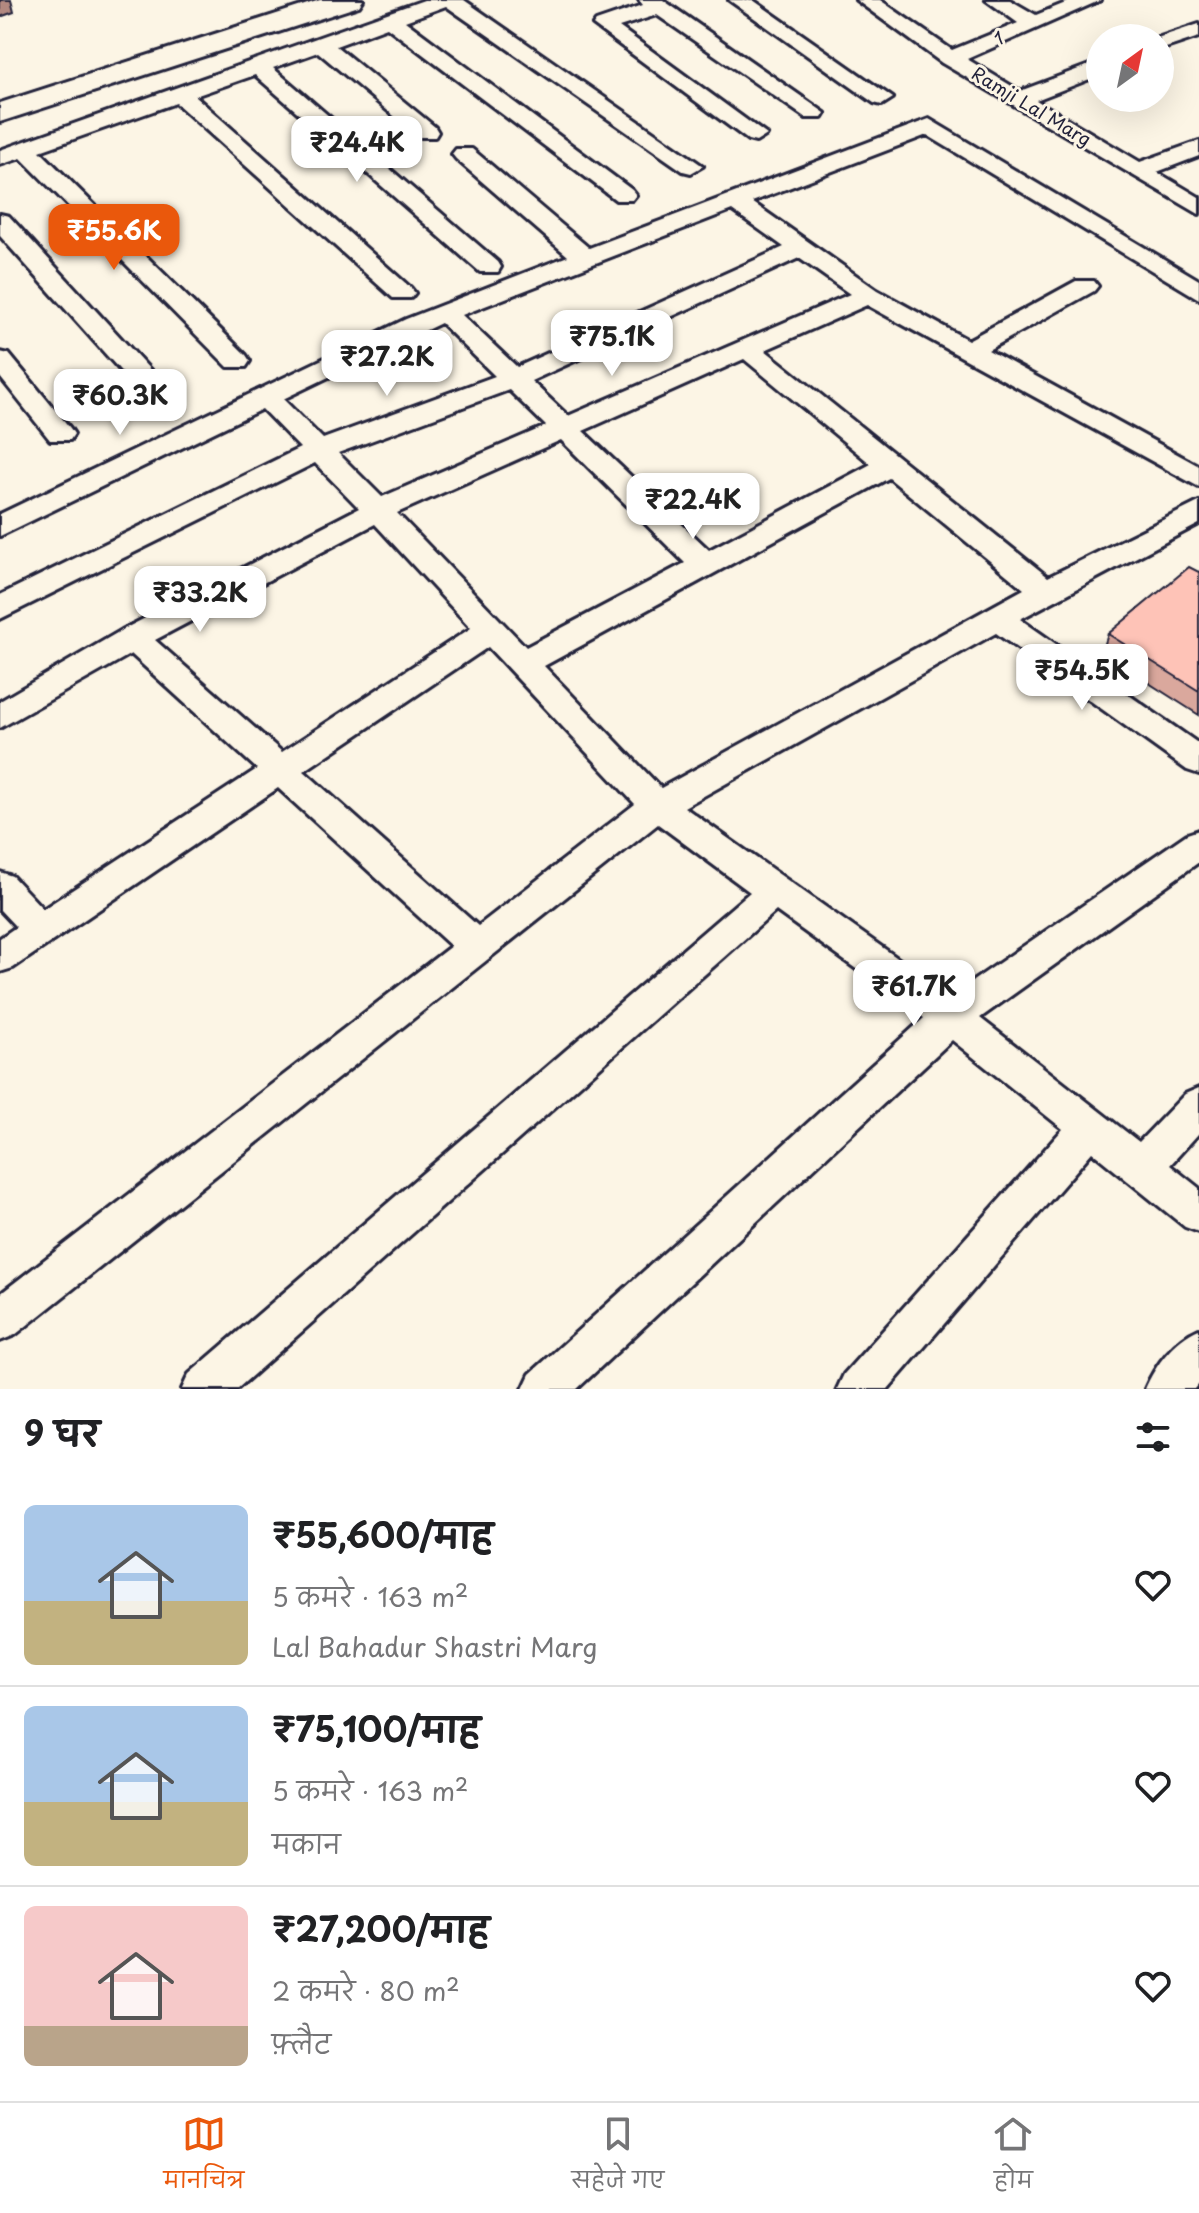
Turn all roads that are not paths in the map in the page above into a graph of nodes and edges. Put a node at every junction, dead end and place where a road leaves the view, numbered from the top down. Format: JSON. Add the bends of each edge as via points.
{"nodes":[{"id":1,"x":276,"y":0,"type":"edge"},
{"id":2,"x":349,"y":0,"type":"edge"},
{"id":3,"x":447,"y":0,"type":"edge"},
{"id":4,"x":739,"y":0,"type":"edge"},
{"id":5,"x":866,"y":0,"type":"edge"},
{"id":6,"x":996,"y":0,"type":"edge"},
{"id":7,"x":1086,"y":1,"type":"edge"},
{"id":8,"x":654,"y":3,"type":"edge"},
{"id":9,"x":388,"y":18,"type":"junction"},
{"id":10,"x":1035,"y":24,"type":"junction"},
{"id":11,"x":1199,"y":30,"type":"edge"},
{"id":12,"x":1174,"y":39,"type":"edge"},
{"id":13,"x":320,"y":43,"type":"junction"},
{"id":14,"x":950,"y":58,"type":"junction"},
{"id":15,"x":257,"y":65,"type":"junction"},
{"id":16,"x":1086,"y":72,"type":"edge"},
{"id":17,"x":0,"y":88,"type":"edge"},
{"id":18,"x":179,"y":94,"type":"junction"},
{"id":19,"x":882,"y":98,"type":"dead end"},
{"id":20,"x":1018,"y":99,"type":"junction"},
{"id":21,"x":0,"y":113,"type":"edge"},
{"id":22,"x":814,"y":113,"type":"dead end"},
{"id":23,"x":427,"y":132,"type":"dead end"},
{"id":24,"x":756,"y":135,"type":"dead end"},
{"id":25,"x":1199,"y":148,"type":"edge"},
{"id":26,"x":25,"y":149,"type":"junction"},
{"id":27,"x":464,"y":154,"type":"dead end"},
{"id":28,"x":0,"y":158,"type":"edge"},
{"id":29,"x":691,"y":166,"type":"dead end"},
{"id":30,"x":1138,"y":171,"type":"junction"},
{"id":31,"x":624,"y":195,"type":"dead end"},
{"id":32,"x":735,"y":201,"type":"junction"},
{"id":33,"x":1199,"y":207,"type":"edge"},
{"id":34,"x":0,"y":221,"type":"edge"},
{"id":35,"x":801,"y":248,"type":"junction"},
{"id":36,"x":585,"y":258,"type":"junction"},
{"id":37,"x":489,"y":267,"type":"dead end"},
{"id":38,"x":1085,"y":286,"type":"dead end"},
{"id":39,"x":1199,"y":291,"type":"edge"},
{"id":40,"x":402,"y":293,"type":"dead end"},
{"id":41,"x":868,"y":295,"type":"junction"},
{"id":42,"x":445,"y":313,"type":"junction"},
{"id":43,"x":746,"y":348,"type":"junction"},
{"id":44,"x":969,"y":350,"type":"junction"},
{"id":45,"x":0,"y":360,"type":"edge"},
{"id":46,"x":237,"y":361,"type":"dead end"},
{"id":47,"x":511,"y":380,"type":"junction"},
{"id":48,"x":154,"y":391,"type":"dead end"},
{"id":49,"x":263,"y":395,"type":"junction"},
{"id":50,"x":561,"y":428,"type":"junction"},
{"id":51,"x":60,"y":434,"type":"dead end"},
{"id":52,"x":319,"y":450,"type":"junction"},
{"id":53,"x":891,"y":465,"type":"junction"},
{"id":54,"x":1199,"y":478,"type":"edge"},
{"id":55,"x":378,"y":510,"type":"junction"},
{"id":56,"x":1199,"y":512,"type":"edge"},
{"id":57,"x":0,"y":526,"type":"edge"},
{"id":58,"x":706,"y":565,"type":"junction"},
{"id":59,"x":1046,"y":591,"type":"junction"},
{"id":60,"x":0,"y":608,"type":"edge"},
{"id":61,"x":997,"y":618,"type":"junction"},
{"id":62,"x":489,"y":631,"type":"junction"},
{"id":63,"x":133,"y":638,"type":"junction"},
{"id":64,"x":521,"y":664,"type":"junction"},
{"id":65,"x":0,"y":716,"type":"edge"},
{"id":66,"x":1199,"y":761,"type":"edge"},
{"id":67,"x":280,"y":770,"type":"junction"},
{"id":68,"x":657,"y":806,"type":"junction"},
{"id":69,"x":1199,"y":844,"type":"edge"},
{"id":70,"x":0,"y":886,"type":"edge"},
{"id":71,"x":775,"y":891,"type":"junction"},
{"id":72,"x":40,"y":930,"type":"junction"},
{"id":73,"x":477,"y":947,"type":"junction"},
{"id":74,"x":0,"y":957,"type":"edge"},
{"id":75,"x":951,"y":1017,"type":"junction"},
{"id":76,"x":1199,"y":1106,"type":"edge"},
{"id":77,"x":1090,"y":1126,"type":"junction"},
{"id":78,"x":1142,"y":1167,"type":"junction"},
{"id":79,"x":1199,"y":1213,"type":"edge"},
{"id":80,"x":0,"y":1320,"type":"edge"},
{"id":81,"x":1199,"y":1350,"type":"edge"},
{"id":82,"x":204,"y":1389,"type":"edge"},
{"id":83,"x":545,"y":1389,"type":"edge"},
{"id":84,"x":859,"y":1389,"type":"edge"},
{"id":85,"x":1167,"y":1389,"type":"edge"}],
"edges":[{"from":1,"to":17,"type":"main road"},
{"from":2,"to":21,"type":"main road"},
{"from":3,"to":9,"type":"street"},
{"from":3,"to":29,"type":"street"},
{"from":4,"to":19,"type":"street"},
{"from":5,"to":14,"type":"street","name":"Ramji Lal Marg"},
{"from":6,"to":10,"type":"street"},
{"from":7,"to":10,"type":"street","name":"1"},
{"from":8,"to":22,"type":"street"},
{"from":8,"to":24,"type":"street","via":[[603,25]]},
{"from":9,"to":13,"type":"street"},
{"from":9,"to":31,"type":"street"},
{"from":10,"to":14,"type":"street","name":"1"},
{"from":11,"to":12,"type":"street"},
{"from":13,"to":15,"type":"street"},
{"from":13,"to":23,"type":"street"},
{"from":14,"to":20,"type":"street","name":"Ramji Lal Marg"},
{"from":15,"to":18,"type":"street"},
{"from":15,"to":37,"type":"street"},
{"from":16,"to":20,"type":"street"},
{"from":18,"to":26,"type":"street"},
{"from":18,"to":40,"type":"street"},
{"from":20,"to":30,"type":"street","name":"Ramji Lal Marg"},
{"from":25,"to":30,"type":"street"},
{"from":26,"to":28,"type":"street"},
{"from":26,"to":46,"type":"street"},
{"from":27,"to":36,"type":"street"},
{"from":30,"to":33,"type":"street","name":"Ramji Lal Marg"},
{"from":32,"to":35,"type":"street"},
{"from":32,"to":36,"type":"street"},
{"from":32,"to":39,"type":"street","via":[[929,126]]},
{"from":34,"to":48,"type":"street"},
{"from":35,"to":41,"type":"street"},
{"from":35,"to":47,"type":"street"},
{"from":36,"to":42,"type":"street"},
{"from":38,"to":44,"type":"street"},
{"from":41,"to":43,"type":"street"},
{"from":41,"to":44,"type":"street"},
{"from":42,"to":47,"type":"street"},
{"from":42,"to":49,"type":"street"},
{"from":43,"to":50,"type":"street"},
{"from":43,"to":53,"type":"street"},
{"from":44,"to":54,"type":"street"},
{"from":45,"to":51,"type":"street"},
{"from":47,"to":50,"type":"street"},
{"from":47,"to":52,"type":"street"},
{"from":49,"to":52,"type":"street"},
{"from":49,"to":57,"type":"street"},
{"from":50,"to":55,"type":"street"},
{"from":50,"to":58,"type":"street"},
{"from":52,"to":55,"type":"street"},
{"from":52,"to":60,"type":"street"},
{"from":53,"to":58,"type":"street"},
{"from":53,"to":59,"type":"street"},
{"from":55,"to":62,"type":"street"},
{"from":55,"to":63,"type":"street"},
{"from":56,"to":59,"type":"street"},
{"from":58,"to":64,"type":"street"},
{"from":59,"to":61,"type":"street"},
{"from":61,"to":66,"type":"street"},
{"from":61,"to":68,"type":"street"},
{"from":62,"to":64,"type":"street"},
{"from":62,"to":67,"type":"street"},
{"from":63,"to":65,"type":"street"},
{"from":63,"to":67,"type":"street"},
{"from":64,"to":68,"type":"street"},
{"from":67,"to":72,"type":"street"},
{"from":67,"to":73,"type":"street"},
{"from":68,"to":71,"type":"street"},
{"from":68,"to":73,"type":"street"},
{"from":69,"to":75,"type":"street"},
{"from":70,"to":72,"type":"street"},
{"from":71,"to":75,"type":"street"},
{"from":71,"to":82,"type":"street"},
{"from":72,"to":74,"type":"street"},
{"from":73,"to":80,"type":"street"},
{"from":75,"to":77,"type":"street"},
{"from":75,"to":83,"type":"street"},
{"from":76,"to":78,"type":"street"},
{"from":77,"to":78,"type":"street"},
{"from":77,"to":84,"type":"street"},
{"from":78,"to":79,"type":"street"},
{"from":81,"to":85,"type":"street"}]}
